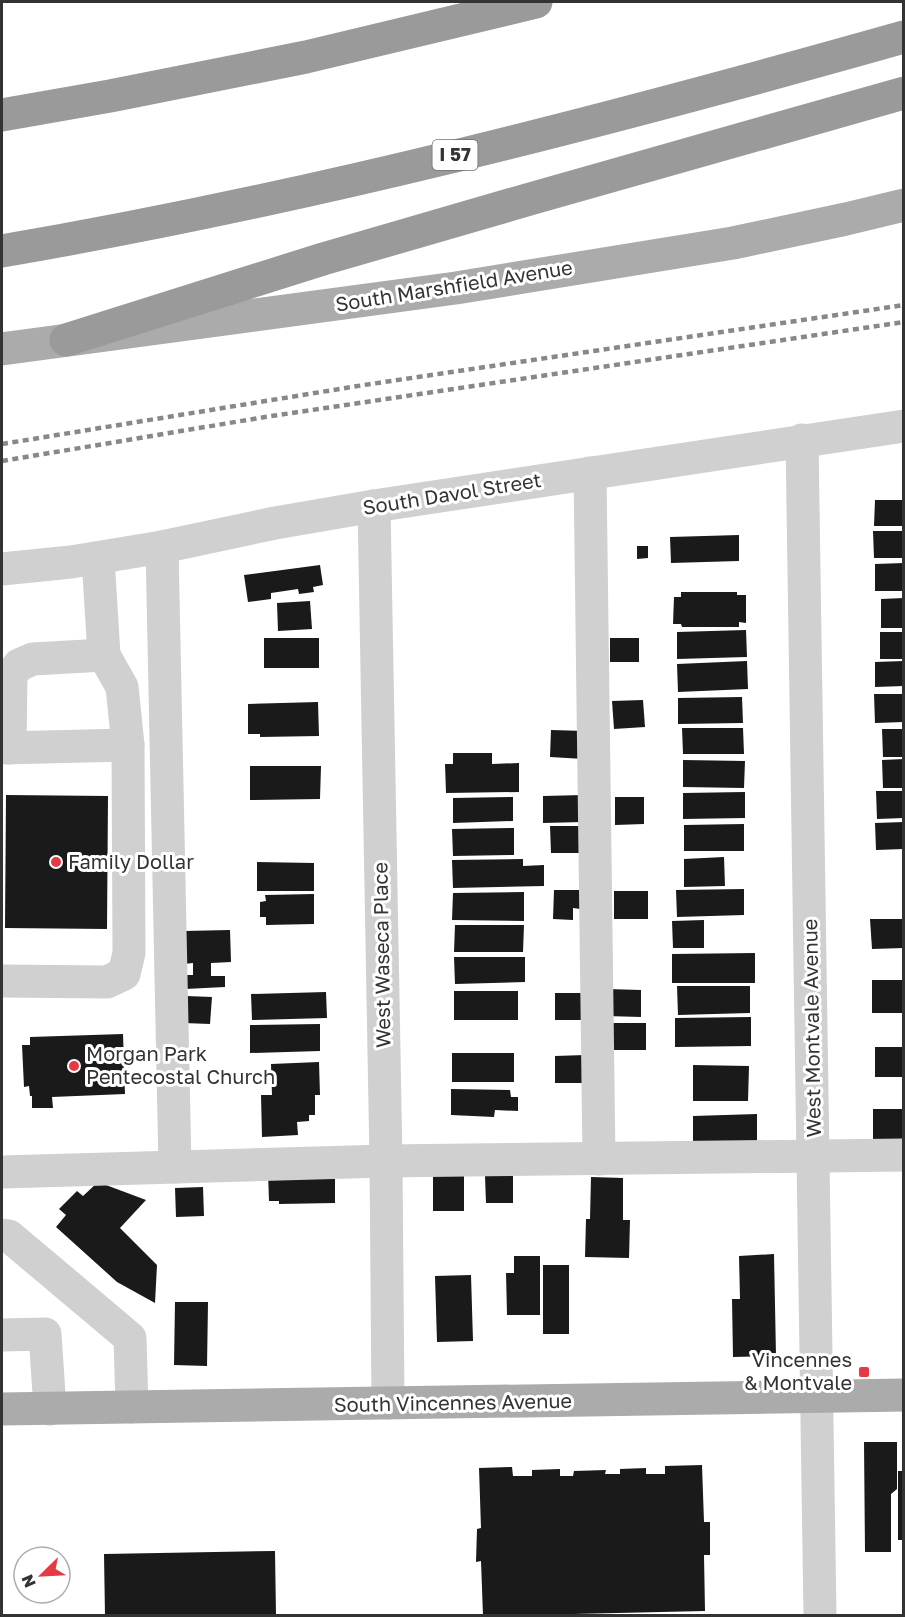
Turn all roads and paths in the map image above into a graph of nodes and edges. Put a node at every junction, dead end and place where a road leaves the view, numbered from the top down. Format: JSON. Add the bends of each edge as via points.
{"nodes":[{"id":1,"x":536,"y":2,"type":"edge"},
{"id":2,"x":903,"y":37,"type":"edge"},
{"id":3,"x":903,"y":93,"type":"edge"},
{"id":4,"x":2,"y":115,"type":"edge"},
{"id":5,"x":903,"y":204,"type":"edge"},
{"id":6,"x":2,"y":251,"type":"edge"},
{"id":7,"x":66,"y":340,"type":"junction"},
{"id":8,"x":2,"y":349,"type":"edge"},
{"id":9,"x":903,"y":426,"type":"edge"},
{"id":10,"x":802,"y":440,"type":"junction"},
{"id":11,"x":590,"y":473,"type":"junction"},
{"id":12,"x":374,"y":506,"type":"junction"},
{"id":13,"x":162,"y":547,"type":"junction"},
{"id":14,"x":98,"y":558,"type":"junction"},
{"id":15,"x":2,"y":569,"type":"edge"},
{"id":16,"x":104,"y":655,"type":"junction"},
{"id":17,"x":128,"y":745,"type":"junction"},
{"id":18,"x":6,"y":748,"type":"edge"},
{"id":19,"x":2,"y":981,"type":"edge"},
{"id":20,"x":903,"y":1155,"type":"edge"},
{"id":21,"x":814,"y":1156,"type":"junction"},
{"id":22,"x":599,"y":1159,"type":"junction"},
{"id":23,"x":386,"y":1161,"type":"junction"},
{"id":24,"x":175,"y":1167,"type":"junction"},
{"id":25,"x":2,"y":1172,"type":"edge"},
{"id":26,"x":2,"y":1235,"type":"edge"},
{"id":27,"x":77,"y":1293,"type":"junction"},
{"id":28,"x":45,"y":1334,"type":"junction"},
{"id":29,"x":2,"y":1335,"type":"edge"},
{"id":30,"x":903,"y":1395,"type":"edge"},
{"id":31,"x":818,"y":1397,"type":"junction"},
{"id":32,"x":388,"y":1403,"type":"junction"},
{"id":33,"x":132,"y":1407,"type":"junction"},
{"id":34,"x":2,"y":1409,"type":"edge"},
{"id":35,"x":50,"y":1409,"type":"junction"},
{"id":36,"x":820,"y":1616,"type":"edge"}],
"edges":[{"from":1,"to":4,"type":"highway","via":[[306,57]]},
{"from":2,"to":6,"type":"highway","number":"I 57","via":[[543,134],[293,194]]},
{"from":3,"to":7,"type":"highway","via":[[335,256]]},
{"from":5,"to":7,"type":"main road","name":"South Marshfield Avenue","via":[[733,243],[456,288]]},
{"from":7,"to":8,"type":"main road","name":"South Marshfield Avenue"},
{"from":9,"to":10,"type":"street","name":"South Davol Street"},
{"from":10,"to":11,"type":"street","name":"South Davol Street"},
{"from":10,"to":21,"type":"street","name":"West Montvale Avenue"},
{"from":11,"to":12,"type":"street","name":"South Davol Street"},
{"from":11,"to":22,"type":"street"},
{"from":12,"to":13,"type":"street","name":"South Davol Street"},
{"from":12,"to":23,"type":"street","name":"West Waseca Place"},
{"from":13,"to":14,"type":"street","name":"South Davol Street"},
{"from":13,"to":24,"type":"street"},
{"from":14,"to":15,"type":"street","name":"South Davol Street"},
{"from":14,"to":16,"type":"street"},
{"from":16,"to":17,"type":"street","via":[[122,687]]},
{"from":16,"to":18,"type":"street","via":[[33,659],[19,665],[11,675]]},
{"from":17,"to":18,"type":"street"},
{"from":17,"to":19,"type":"street","via":[[129,953],[124,974],[107,982]]},
{"from":20,"to":21,"type":"street"},
{"from":21,"to":22,"type":"street"},
{"from":21,"to":31,"type":"street","name":"West Montvale Avenue"},
{"from":22,"to":23,"type":"street"},
{"from":23,"to":24,"type":"street"},
{"from":23,"to":32,"type":"street","name":"West Waseca Place"},
{"from":24,"to":25,"type":"street"},
{"from":26,"to":27,"type":"street","via":[[9,1236]]},
{"from":27,"to":28,"type":"street"},
{"from":27,"to":33,"type":"street","via":[[130,1338]]},
{"from":28,"to":29,"type":"street"},
{"from":28,"to":35,"type":"street"},
{"from":30,"to":31,"type":"main road","name":"South Vincennes Avenue"},
{"from":31,"to":32,"type":"main road","name":"South Vincennes Avenue"},
{"from":31,"to":36,"type":"street","name":"West Montvale Avenue"},
{"from":32,"to":33,"type":"main road","name":"South Vincennes Avenue"},
{"from":33,"to":35,"type":"main road","name":"South Vincennes Avenue"},
{"from":34,"to":35,"type":"main road","name":"South Vincennes Avenue"}]}
